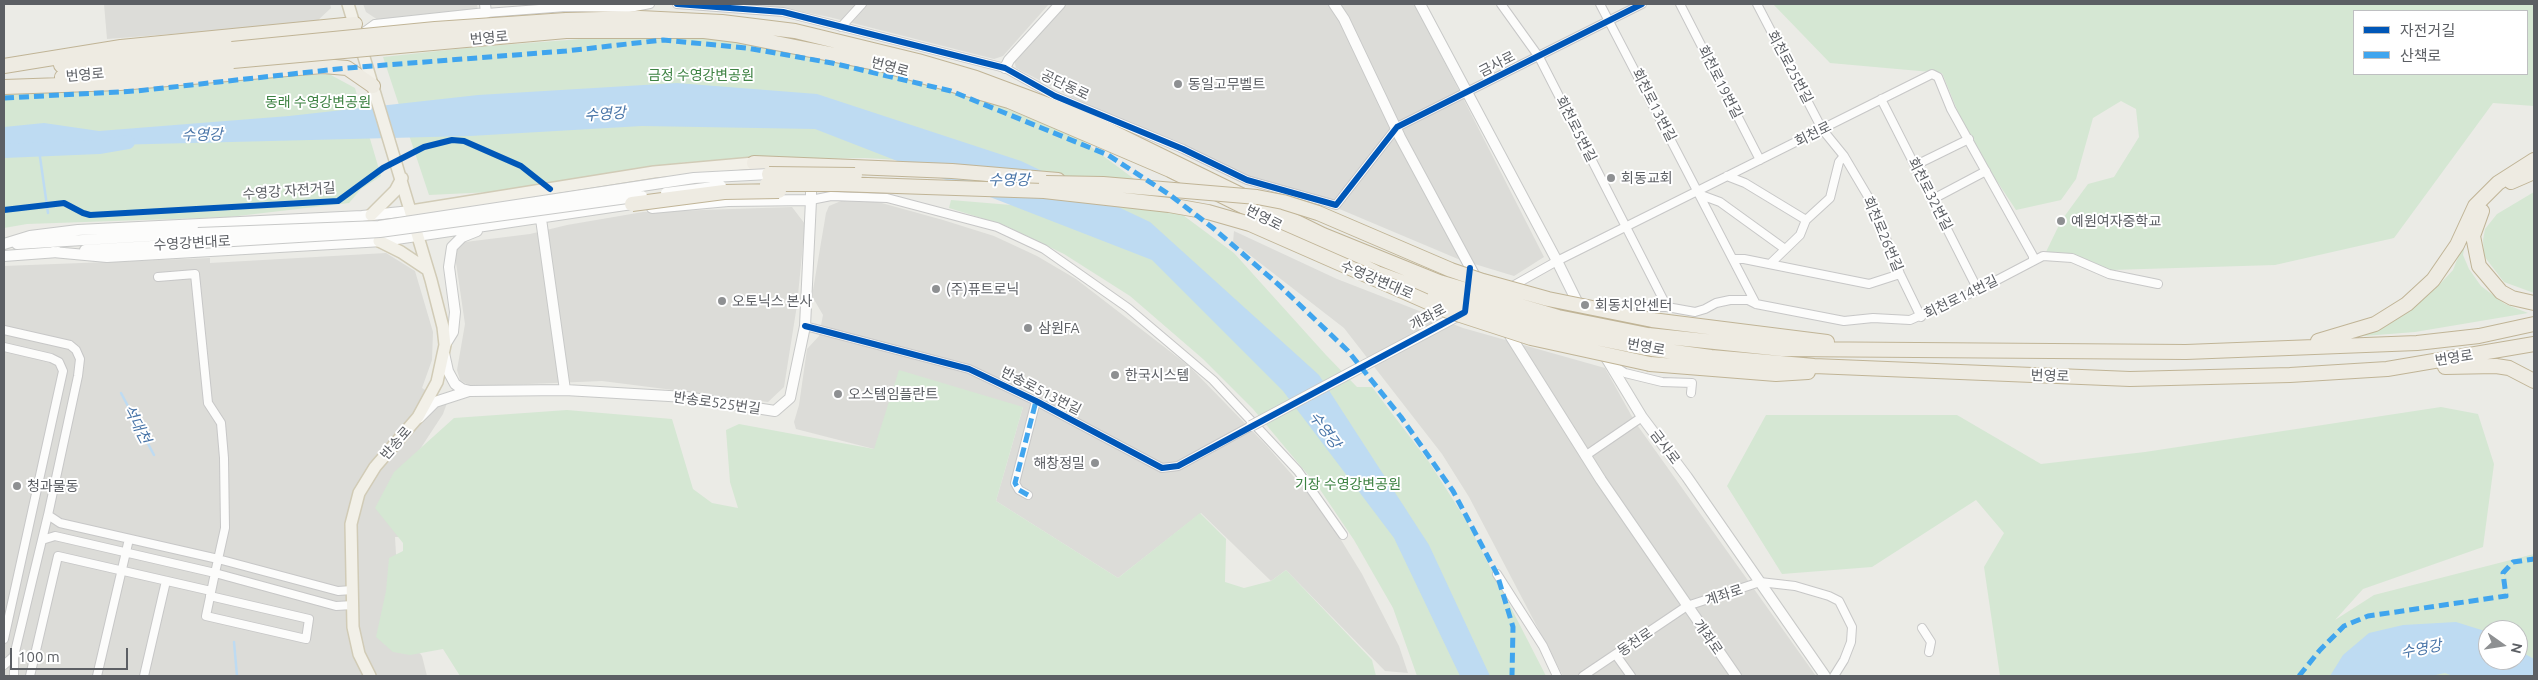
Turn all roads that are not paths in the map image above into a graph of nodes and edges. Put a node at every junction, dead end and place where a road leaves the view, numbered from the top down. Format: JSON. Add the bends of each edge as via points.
{"nodes":[{"id":1,"x":348,"y":4,"type":"edge"},
{"id":2,"x":650,"y":4,"type":"edge"},
{"id":3,"x":677,"y":4,"type":"edge"},
{"id":4,"x":862,"y":4,"type":"edge"},
{"id":5,"x":1060,"y":4,"type":"edge"},
{"id":6,"x":1334,"y":4,"type":"edge"},
{"id":7,"x":1420,"y":4,"type":"edge"},
{"id":8,"x":1501,"y":4,"type":"edge"},
{"id":9,"x":1600,"y":4,"type":"edge"},
{"id":10,"x":1642,"y":4,"type":"edge"},
{"id":11,"x":1680,"y":4,"type":"edge"},
{"id":12,"x":1757,"y":4,"type":"edge"},
{"id":13,"x":706,"y":5,"type":"edge"},
{"id":14,"x":486,"y":8,"type":"edge"},
{"id":15,"x":1610,"y":20,"type":"junction"},
{"id":16,"x":841,"y":27,"type":"junction"},
{"id":17,"x":357,"y":30,"type":"junction"},
{"id":18,"x":232,"y":55,"type":"junction"},
{"id":19,"x":1539,"y":57,"type":"junction"},
{"id":20,"x":4,"y":66,"type":"edge"},
{"id":21,"x":1005,"y":68,"type":"junction"},
{"id":22,"x":4,"y":71,"type":"edge"},
{"id":23,"x":4,"y":83,"type":"edge"},
{"id":24,"x":373,"y":86,"type":"junction"},
{"id":25,"x":4,"y":87,"type":"edge"},
{"id":26,"x":1466,"y":93,"type":"junction"},
{"id":27,"x":1881,"y":99,"type":"junction"},
{"id":28,"x":1397,"y":127,"type":"junction"},
{"id":29,"x":1822,"y":129,"type":"junction"},
{"id":30,"x":1968,"y":139,"type":"junction"},
{"id":31,"x":1844,"y":156,"type":"junction"},
{"id":32,"x":1760,"y":160,"type":"junction"},
{"id":33,"x":2534,"y":160,"type":"edge"},
{"id":34,"x":754,"y":163,"type":"joint"},
{"id":35,"x":1916,"y":165,"type":"junction"},
{"id":36,"x":1986,"y":171,"type":"junction"},
{"id":37,"x":654,"y":172,"type":"junction"},
{"id":38,"x":2534,"y":172,"type":"edge"},
{"id":39,"x":1727,"y":176,"type":"junction"},
{"id":40,"x":402,"y":178,"type":"junction"},
{"id":41,"x":768,"y":179,"type":"junction"},
{"id":42,"x":1104,"y":191,"type":"junction"},
{"id":43,"x":1700,"y":193,"type":"junction"},
{"id":44,"x":1933,"y":199,"type":"junction"},
{"id":45,"x":811,"y":200,"type":"junction"},
{"id":46,"x":632,"y":204,"type":"joint"},
{"id":47,"x":411,"y":211,"type":"junction"},
{"id":48,"x":372,"y":215,"type":"junction"},
{"id":49,"x":544,"y":218,"type":"junction"},
{"id":50,"x":1806,"y":220,"type":"junction"},
{"id":51,"x":490,"y":225,"type":"junction"},
{"id":52,"x":1626,"y":228,"type":"junction"},
{"id":53,"x":418,"y":235,"type":"junction"},
{"id":54,"x":379,"y":237,"type":"junction"},
{"id":55,"x":200,"y":238,"type":"junction"},
{"id":56,"x":4,"y":245,"type":"edge"},
{"id":57,"x":1784,"y":249,"type":"junction"},
{"id":58,"x":53,"y":252,"type":"junction"},
{"id":59,"x":4,"y":256,"type":"edge"},
{"id":60,"x":1734,"y":259,"type":"junction"},
{"id":61,"x":2033,"y":260,"type":"junction"},
{"id":62,"x":1557,"y":261,"type":"junction"},
{"id":63,"x":1770,"y":264,"type":"junction"},
{"id":64,"x":1470,"y":268,"type":"junction"},
{"id":65,"x":428,"y":270,"type":"junction"},
{"id":66,"x":1900,"y":274,"type":"junction"},
{"id":67,"x":158,"y":277,"type":"dead end"},
{"id":68,"x":2158,"y":284,"type":"dead end"},
{"id":69,"x":1978,"y":290,"type":"junction"},
{"id":70,"x":1489,"y":300,"type":"junction"},
{"id":71,"x":2534,"y":303,"type":"edge"},
{"id":72,"x":1756,"y":304,"type":"junction"},
{"id":73,"x":1667,"y":307,"type":"junction"},
{"id":74,"x":1464,"y":312,"type":"junction"},
{"id":75,"x":1652,"y":313,"type":"junction"},
{"id":76,"x":1584,"y":315,"type":"junction"},
{"id":77,"x":1921,"y":317,"type":"junction"},
{"id":78,"x":1616,"y":320,"type":"junction"},
{"id":79,"x":2534,"y":324,"type":"edge"},
{"id":80,"x":805,"y":326,"type":"junction"},
{"id":81,"x":4,"y":330,"type":"edge"},
{"id":82,"x":1647,"y":341,"type":"junction"},
{"id":83,"x":2534,"y":344,"type":"edge"},
{"id":84,"x":4,"y":347,"type":"edge"},
{"id":85,"x":444,"y":348,"type":"junction"},
{"id":86,"x":2292,"y":348,"type":"junction"},
{"id":87,"x":1885,"y":350,"type":"junction"},
{"id":88,"x":1609,"y":363,"type":"junction"},
{"id":89,"x":1882,"y":369,"type":"junction"},
{"id":90,"x":2387,"y":369,"type":"junction"},
{"id":91,"x":2534,"y":381,"type":"edge"},
{"id":92,"x":565,"y":390,"type":"junction"},
{"id":93,"x":470,"y":391,"type":"junction"},
{"id":94,"x":1691,"y":393,"type":"dead end"},
{"id":95,"x":1036,"y":401,"type":"junction"},
{"id":96,"x":1642,"y":417,"type":"junction"},
{"id":97,"x":413,"y":424,"type":"junction"},
{"id":98,"x":1251,"y":426,"type":"joint"},
{"id":99,"x":1585,"y":456,"type":"junction"},
{"id":100,"x":1028,"y":495,"type":"dead end"},
{"id":101,"x":48,"y":515,"type":"junction"},
{"id":102,"x":1343,"y":535,"type":"dead end"},
{"id":103,"x":129,"y":539,"type":"junction"},
{"id":104,"x":42,"y":540,"type":"junction"},
{"id":105,"x":126,"y":552,"type":"junction"},
{"id":106,"x":218,"y":559,"type":"junction"},
{"id":107,"x":121,"y":571,"type":"junction"},
{"id":108,"x":215,"y":573,"type":"junction"},
{"id":109,"x":1497,"y":574,"type":"dead end"},
{"id":110,"x":166,"y":581,"type":"junction"},
{"id":111,"x":1760,"y":582,"type":"junction"},
{"id":112,"x":352,"y":590,"type":"junction"},
{"id":113,"x":210,"y":594,"type":"junction"},
{"id":114,"x":353,"y":605,"type":"junction"},
{"id":115,"x":1687,"y":606,"type":"junction"},
{"id":116,"x":1922,"y":628,"type":"dead end"},
{"id":117,"x":4,"y":639,"type":"edge"},
{"id":118,"x":1929,"y":652,"type":"dead end"},
{"id":119,"x":1616,"y":655,"type":"junction"},
{"id":120,"x":14,"y":656,"type":"junction"},
{"id":121,"x":4,"y":665,"type":"edge"},
{"id":122,"x":14,"y":676,"type":"edge"},
{"id":123,"x":30,"y":676,"type":"edge"},
{"id":124,"x":97,"y":676,"type":"edge"},
{"id":125,"x":144,"y":676,"type":"edge"},
{"id":126,"x":370,"y":676,"type":"edge"},
{"id":127,"x":1557,"y":676,"type":"edge"},
{"id":128,"x":1583,"y":676,"type":"edge"},
{"id":129,"x":1631,"y":676,"type":"edge"},
{"id":130,"x":1736,"y":676,"type":"edge"},
{"id":131,"x":1825,"y":676,"type":"edge"},
{"id":132,"x":1834,"y":676,"type":"edge"}],
"edges":[{"from":1,"to":17,"type":"main road"},
{"from":2,"to":14,"type":"street","via":[[629,8]]},
{"from":3,"to":13,"type":"street","name":"공단동로"},
{"from":4,"to":16,"type":"street"},
{"from":5,"to":21,"type":"main road"},
{"from":6,"to":28,"type":"main road","name":"개좌로"},
{"from":7,"to":26,"type":"main road","name":"금사로"},
{"from":8,"to":19,"type":"street","name":"회천로5번길"},
{"from":9,"to":15,"type":"street","name":"회천로13번길"},
{"from":10,"to":15,"type":"street"},
{"from":11,"to":32,"type":"street","name":"회천로19번길"},
{"from":12,"to":29,"type":"street","name":"회천로25번길"},
{"from":13,"to":16,"type":"street","name":"공단동로","via":[[782,12]]},
{"from":14,"to":17,"type":"main road"},
{"from":15,"to":19,"type":"street"},
{"from":15,"to":43,"type":"street","name":"회천로13번길"},
{"from":16,"to":21,"type":"street","name":"공단동로"},
{"from":17,"to":20,"type":"highway","via":[[121,47]]},
{"from":17,"to":24,"type":"main road","name":"반송로"},
{"from":18,"to":22,"type":"highway","name":"번영로"},
{"from":18,"to":23,"type":"highway","name":"번영로"},
{"from":18,"to":82,"type":"highway","name":"번영로","bridge":true,"via":[[566,25],[704,31],[880,64],[1009,101],[1170,170],[1377,273],[1437,288],[1546,328]]},
{"from":19,"to":26,"type":"street","name":"금사로"},
{"from":19,"to":52,"type":"street","name":"회천로5번길"},
{"from":21,"to":28,"type":"street","name":"공단동로","via":[[1055,96],[1183,149],[1247,180],[1336,205]]},
{"from":24,"to":25,"type":"highway","via":[[348,68],[323,66],[120,83]]},
{"from":24,"to":40,"type":"main road","name":"반송로"},
{"from":26,"to":28,"type":"street"},
{"from":26,"to":62,"type":"main road","name":"금사로"},
{"from":27,"to":29,"type":"street","name":"회천로"},
{"from":27,"to":30,"type":"street","name":"회천로","via":[[1932,74],[1938,77]]},
{"from":27,"to":35,"type":"street","name":"회천로32번길"},
{"from":28,"to":64,"type":"main road","name":"개좌로"},
{"from":29,"to":31,"type":"street","name":"회천로26번길"},
{"from":29,"to":32,"type":"street","name":"회천로"},
{"from":30,"to":35,"type":"street"},
{"from":30,"to":36,"type":"street","name":"회천로"},
{"from":31,"to":50,"type":"street","via":[[1839,162],[1830,198]]},
{"from":31,"to":66,"type":"street","name":"회천로26번길","via":[[1873,205]]},
{"from":32,"to":39,"type":"street","name":"회천로"},
{"from":33,"to":86,"type":"highway","via":[[2498,183],[2475,206],[2457,245],[2433,280],[2407,304],[2375,324]]},
{"from":34,"to":37,"type":"main road"},
{"from":34,"to":42,"type":"highway","bridge":true,"via":[[952,171]]},
{"from":35,"to":44,"type":"street","name":"회천로32번길"},
{"from":36,"to":44,"type":"street"},
{"from":36,"to":61,"type":"street","name":"회천로"},
{"from":37,"to":45,"type":"main road","name":"반송로525번길","via":[[796,171],[811,182]]},
{"from":37,"to":47,"type":"main road"},
{"from":38,"to":71,"type":"highway","via":[[2499,190],[2484,206],[2473,236],[2479,266],[2490,281],[2512,298]]},
{"from":39,"to":43,"type":"street","name":"회천로"},
{"from":39,"to":50,"type":"street","via":[[1754,188]]},
{"from":40,"to":47,"type":"main road","name":"반송로"},
{"from":40,"to":48,"type":"main road","via":[[395,191]]},
{"from":41,"to":42,"type":"highway","bridge":true,"via":[[837,174]]},
{"from":41,"to":54,"type":"main road","bridge":true},
{"from":41,"to":55,"type":"main road","bridge":true,"via":[[694,178],[379,226]]},
{"from":42,"to":46,"type":"highway","bridge":true,"via":[[782,190],[724,192]]},
{"from":42,"to":75,"type":"highway","bridge":true,"via":[[1257,197],[1283,202],[1318,213],[1482,280],[1548,299]]},
{"from":42,"to":89,"type":"highway","name":"수영강변대로","bridge":true,"via":[[1250,224],[1448,311],[1531,338],[1650,364],[1776,374]]},
{"from":43,"to":52,"type":"street","name":"회천로"},
{"from":43,"to":57,"type":"street","via":[[1720,202]]},
{"from":43,"to":60,"type":"street"},
{"from":44,"to":69,"type":"street","name":"회천로32번길"},
{"from":45,"to":49,"type":"main road","via":[[728,201],[562,219]]},
{"from":45,"to":80,"type":"main road","name":"반송로525번길"},
{"from":45,"to":102,"type":"street","via":[[831,196],[887,198],[997,227],[1044,249],[1128,308],[1213,380],[1298,471]]},
{"from":46,"to":49,"type":"main road"},
{"from":47,"to":48,"type":"main road"},
{"from":47,"to":53,"type":"main road","name":"반송로"},
{"from":48,"to":56,"type":"main road","via":[[78,230],[30,236]]},
{"from":49,"to":51,"type":"main road"},
{"from":49,"to":92,"type":"main road"},
{"from":50,"to":57,"type":"street","via":[[1800,235]]},
{"from":51,"to":53,"type":"main road"},
{"from":51,"to":85,"type":"main road","via":[[462,237],[452,248],[449,267],[455,312],[453,332]]},
{"from":52,"to":62,"type":"street","name":"회천로"},
{"from":52,"to":73,"type":"street"},
{"from":53,"to":54,"type":"main road"},
{"from":53,"to":65,"type":"main road","name":"반송로"},
{"from":54,"to":55,"type":"main road","name":"수영강변대로","bridge":true},
{"from":54,"to":58,"type":"main road","via":[[107,257]]},
{"from":54,"to":65,"type":"main road"},
{"from":55,"to":56,"type":"main road","name":"수영강변대로"},
{"from":55,"to":58,"type":"main road","name":"수영강변대로"},
{"from":57,"to":63,"type":"street"},
{"from":58,"to":59,"type":"main road","name":"수영강변대로"},
{"from":60,"to":63,"type":"street"},
{"from":60,"to":72,"type":"street"},
{"from":61,"to":68,"type":"street","name":"회천로14번길","via":[[2043,256],[2072,258],[2109,274]]},
{"from":61,"to":69,"type":"street","name":"회천로14번길"},
{"from":62,"to":70,"type":"street","name":"회천로"},
{"from":62,"to":76,"type":"main road","name":"금사로"},
{"from":63,"to":66,"type":"street","via":[[1869,284]]},
{"from":64,"to":70,"type":"main road","name":"개좌로"},
{"from":64,"to":74,"type":"main road","name":"개좌로"},
{"from":65,"to":85,"type":"main road","name":"반송로","via":[[443,327]]},
{"from":66,"to":77,"type":"street","name":"회천로26번길"},
{"from":67,"to":106,"type":"street","via":[[195,274],[208,403],[221,423],[224,458],[225,528]]},
{"from":69,"to":77,"type":"street","name":"회천로14번길"},
{"from":70,"to":74,"type":"main road"},
{"from":70,"to":99,"type":"main road","name":"개좌로"},
{"from":72,"to":73,"type":"street","name":"회천로14번길","via":[[1748,300],[1730,300],[1695,312]]},
{"from":72,"to":77,"type":"street","name":"회천로14번길","via":[[1844,321]]},
{"from":73,"to":75,"type":"street","name":"회천로14번길"},
{"from":74,"to":98,"type":"main road","name":"개좌로","bridge":true},
{"from":75,"to":78,"type":"street","name":"회천로14번길"},
{"from":75,"to":87,"type":"highway"},
{"from":76,"to":78,"type":"street"},
{"from":76,"to":88,"type":"main road","name":"금사로"},
{"from":78,"to":88,"type":"street"},
{"from":79,"to":86,"type":"highway","name":"번영로","via":[[2479,336],[2417,343]]},
{"from":80,"to":92,"type":"main road","name":"반송로525번길","via":[[790,398],[775,411],[686,397]]},
{"from":80,"to":95,"type":"street","name":"반송로513번길","via":[[969,369]]},
{"from":81,"to":101,"type":"street","via":[[70,345],[80,359]]},
{"from":82,"to":87,"type":"highway","name":"번영로","via":[[1782,349]]},
{"from":82,"to":89,"type":"highway","name":"번영로","via":[[1712,357]]},
{"from":83,"to":90,"type":"highway","name":"번영로"},
{"from":84,"to":117,"type":"street","via":[[51,358],[59,362],[63,371]]},
{"from":85,"to":93,"type":"main road","via":[[448,370],[455,384]]},
{"from":85,"to":97,"type":"main road","name":"반송로","via":[[437,382]]},
{"from":86,"to":87,"type":"highway","name":"번영로","via":[[2186,352]]},
{"from":88,"to":94,"type":"street","via":[[1625,373],[1662,382],[1692,383]]},
{"from":88,"to":96,"type":"main road","name":"금사로"},
{"from":89,"to":90,"type":"highway","name":"번영로","via":[[2130,379]]},
{"from":90,"to":91,"type":"highway","via":[[2496,366],[2509,368]]},
{"from":92,"to":93,"type":"main road","name":"반송로525번길"},
{"from":93,"to":97,"type":"main road","name":"반송로525번길","via":[[435,402]]},
{"from":95,"to":98,"type":"street","name":"반송로513번길","via":[[1162,468],[1178,466]]},
{"from":95,"to":100,"type":"street","via":[[1015,483]]},
{"from":96,"to":99,"type":"street"},
{"from":96,"to":111,"type":"main road","name":"금사로","via":[[1688,477]]},
{"from":97,"to":112,"type":"main road","name":"반송로","via":[[375,467],[359,493],[351,524]]},
{"from":99,"to":115,"type":"main road","name":"개좌로"},
{"from":101,"to":103,"type":"street","via":[[60,523]]},
{"from":101,"to":104,"type":"street"},
{"from":103,"to":105,"type":"street"},
{"from":103,"to":106,"type":"street"},
{"from":104,"to":105,"type":"street","via":[[55,536]]},
{"from":104,"to":120,"type":"street"},
{"from":105,"to":107,"type":"street"},
{"from":105,"to":108,"type":"street"},
{"from":106,"to":108,"type":"street"},
{"from":106,"to":112,"type":"street","via":[[338,591]]},
{"from":107,"to":110,"type":"street"},
{"from":107,"to":123,"type":"street","via":[[58,556]]},
{"from":107,"to":124,"type":"street"},
{"from":108,"to":113,"type":"street"},
{"from":108,"to":114,"type":"street","via":[[336,606]]},
{"from":109,"to":127,"type":"street","via":[[1543,646]]},
{"from":110,"to":113,"type":"street"},
{"from":110,"to":125,"type":"street"},
{"from":111,"to":115,"type":"street","name":"계좌로"},
{"from":111,"to":131,"type":"main road","name":"금사로"},
{"from":111,"to":132,"type":"street","via":[[1795,586],[1839,601],[1852,626],[1851,642]]},
{"from":112,"to":114,"type":"main road","name":"반송로"},
{"from":113,"to":113,"type":"street","via":[[309,619],[306,638],[206,616]]},
{"from":114,"to":126,"type":"main road","name":"반송로","via":[[353,627],[359,654]]},
{"from":115,"to":119,"type":"street","name":"동천로"},
{"from":115,"to":130,"type":"main road","name":"개좌로"},
{"from":116,"to":118,"type":"street","via":[[1931,642]]},
{"from":119,"to":128,"type":"street","name":"동천로"},
{"from":119,"to":129,"type":"street"},
{"from":120,"to":121,"type":"street"},
{"from":120,"to":122,"type":"street"}]}
